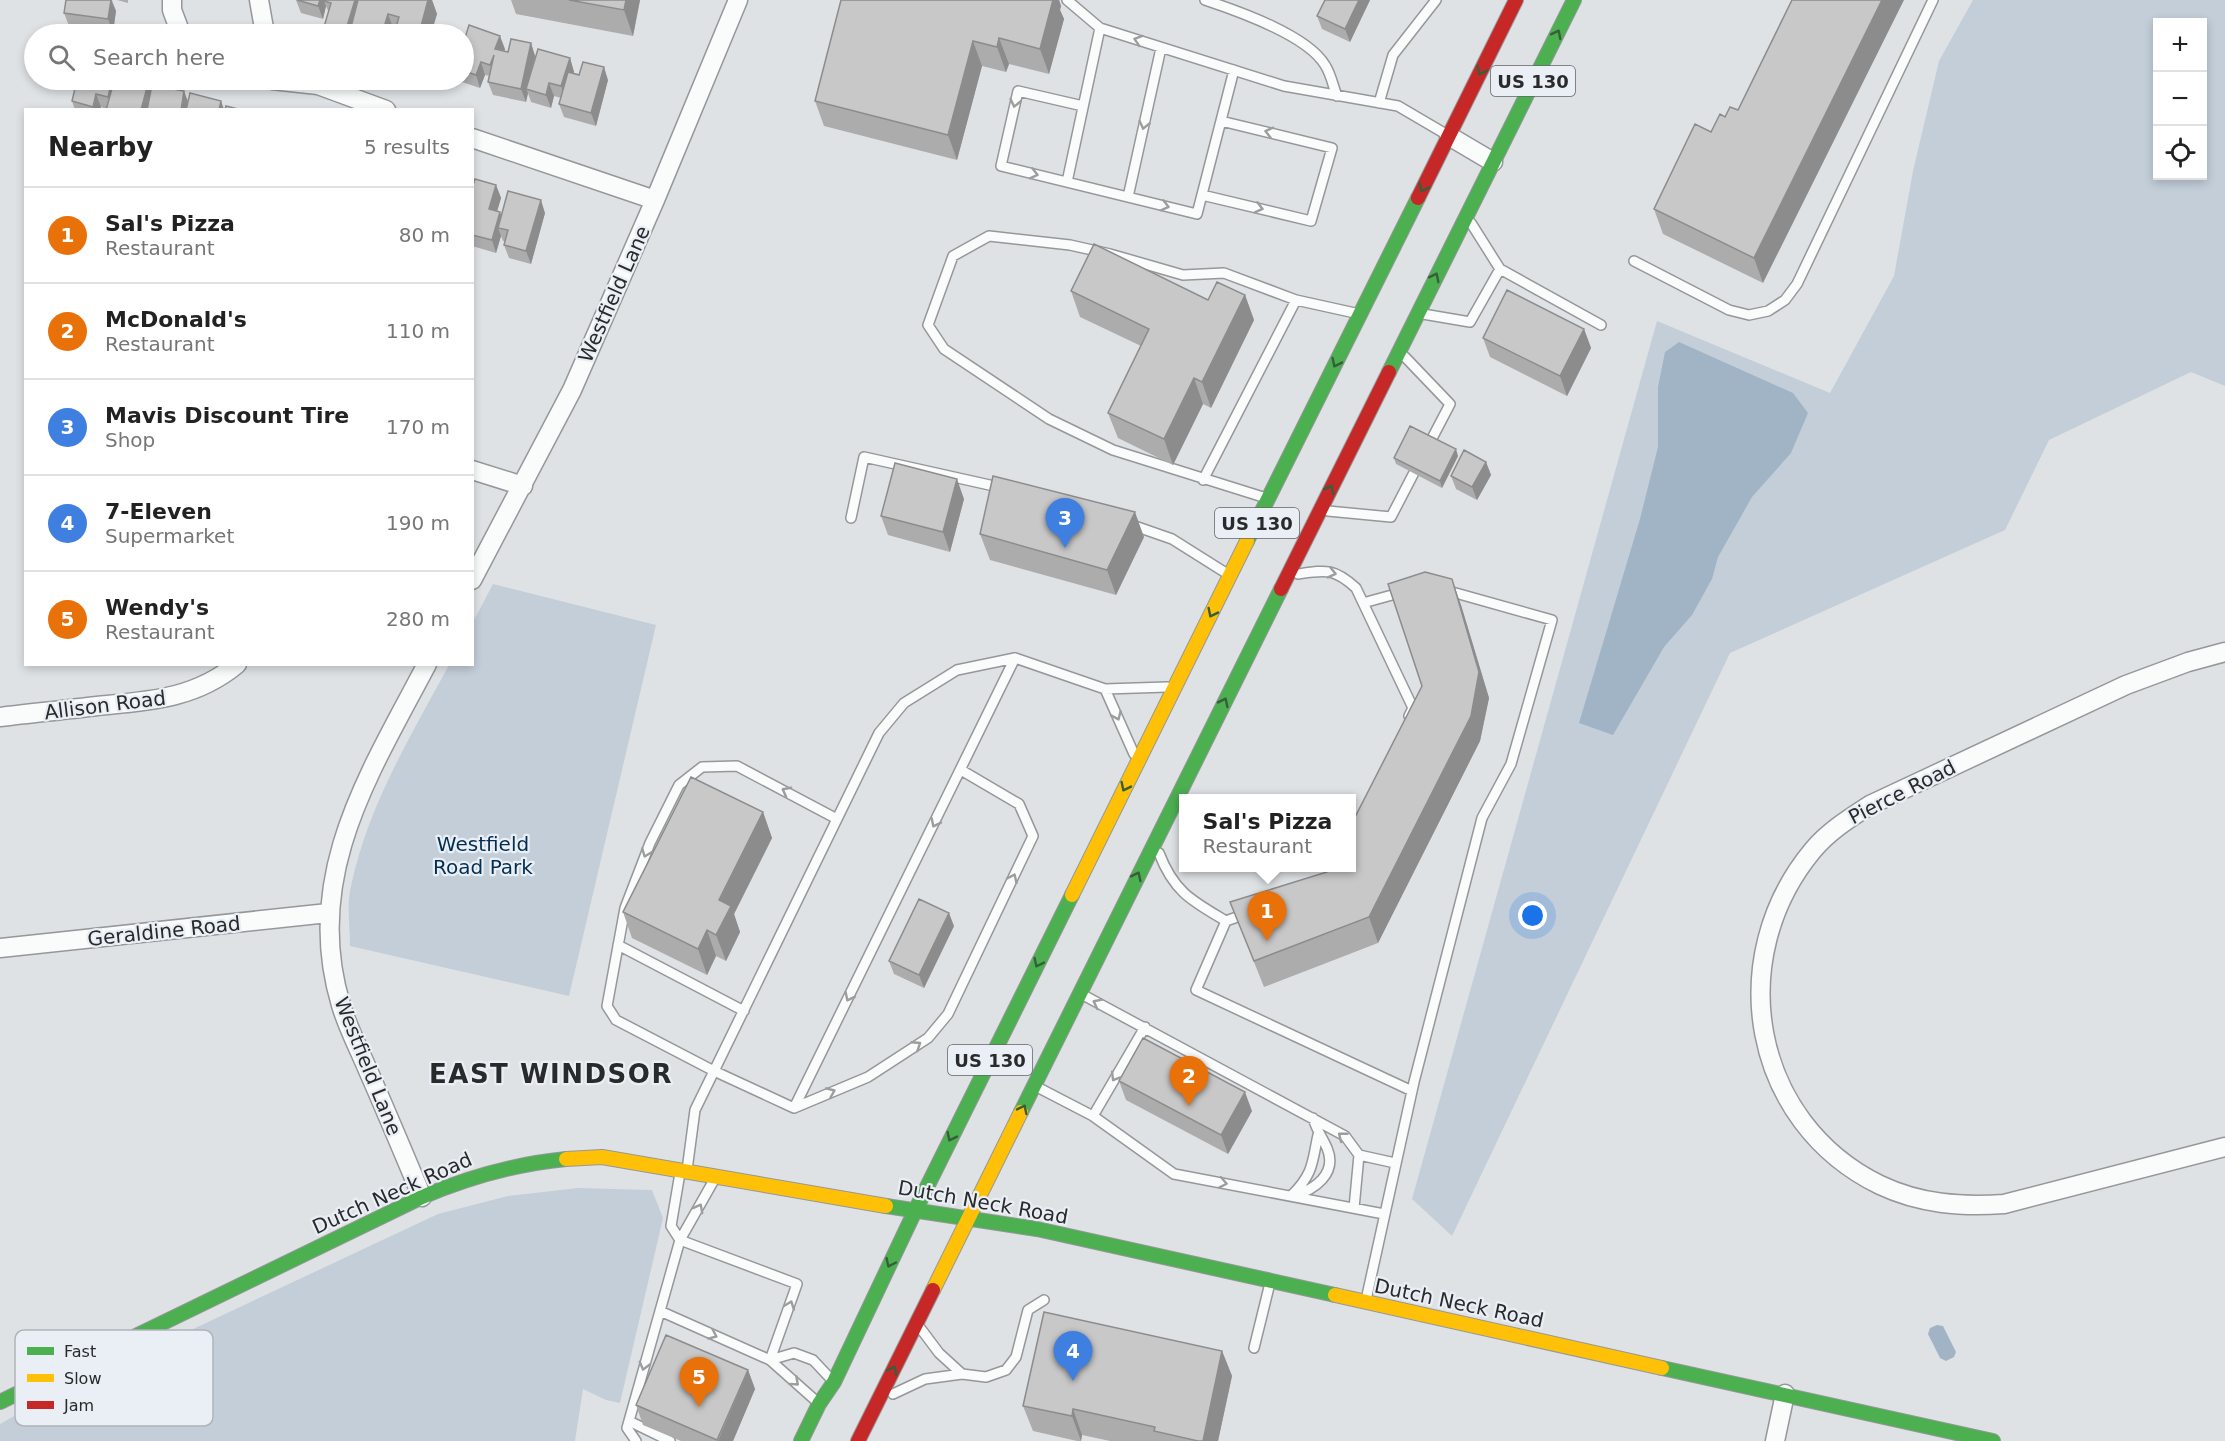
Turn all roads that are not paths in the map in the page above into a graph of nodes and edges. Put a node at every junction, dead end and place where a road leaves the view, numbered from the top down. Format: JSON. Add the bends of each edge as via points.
{"nodes":[{"id":1,"x":172,"y":0,"type":"edge"},
{"id":2,"x":259,"y":0,"type":"edge"},
{"id":3,"x":738,"y":0,"type":"edge"},
{"id":4,"x":1067,"y":0,"type":"edge"},
{"id":5,"x":1205,"y":0,"type":"edge"},
{"id":6,"x":1436,"y":0,"type":"edge"},
{"id":7,"x":1516,"y":0,"type":"edge"},
{"id":8,"x":1574,"y":0,"type":"edge"},
{"id":9,"x":1933,"y":0,"type":"edge"},
{"id":10,"x":177,"y":24,"type":"edge"},
{"id":11,"x":263,"y":24,"type":"edge"},
{"id":12,"x":1100,"y":28,"type":"junction"},
{"id":13,"x":1161,"y":48,"type":"junction"},
{"id":14,"x":1234,"y":70,"type":"junction"},
{"id":15,"x":335,"y":90,"type":"edge"},
{"id":16,"x":1337,"y":96,"type":"junction"},
{"id":17,"x":1379,"y":103,"type":"junction"},
{"id":18,"x":1083,"y":106,"type":"junction"},
{"id":19,"x":381,"y":108,"type":"edge"},
{"id":20,"x":1221,"y":121,"type":"junction"},
{"id":21,"x":1449,"y":136,"type":"junction"},
{"id":22,"x":474,"y":139,"type":"edge"},
{"id":23,"x":1493,"y":162,"type":"junction"},
{"id":24,"x":1067,"y":182,"type":"junction"},
{"id":25,"x":1202,"y":195,"type":"junction"},
{"id":26,"x":1128,"y":197,"type":"junction"},
{"id":27,"x":655,"y":200,"type":"junction"},
{"id":28,"x":1466,"y":216,"type":"junction"},
{"id":29,"x":1634,"y":261,"type":"dead end"},
{"id":30,"x":1500,"y":269,"type":"junction"},
{"id":31,"x":1296,"y":300,"type":"junction"},
{"id":32,"x":1418,"y":313,"type":"junction"},
{"id":33,"x":1360,"y":315,"type":"junction"},
{"id":34,"x":1601,"y":325,"type":"dead end"},
{"id":35,"x":1399,"y":351,"type":"junction"},
{"id":36,"x":474,"y":471,"type":"edge"},
{"id":37,"x":1203,"y":480,"type":"junction"},
{"id":38,"x":523,"y":486,"type":"junction"},
{"id":39,"x":1014,"y":491,"type":"edge"},
{"id":40,"x":1269,"y":499,"type":"junction"},
{"id":41,"x":1319,"y":510,"type":"junction"},
{"id":42,"x":851,"y":518,"type":"dead end"},
{"id":43,"x":1122,"y":521,"type":"edge"},
{"id":44,"x":1287,"y":575,"type":"junction"},
{"id":45,"x":474,"y":576,"type":"edge"},
{"id":46,"x":1231,"y":576,"type":"junction"},
{"id":47,"x":1417,"y":588,"type":"edge"},
{"id":48,"x":1439,"y":588,"type":"edge"},
{"id":49,"x":1363,"y":603,"type":"junction"},
{"id":50,"x":2225,"y":652,"type":"edge"},
{"id":51,"x":1015,"y":658,"type":"junction"},
{"id":52,"x":235,"y":666,"type":"edge"},
{"id":53,"x":426,"y":666,"type":"edge"},
{"id":54,"x":1175,"y":687,"type":"junction"},
{"id":55,"x":1105,"y":689,"type":"junction"},
{"id":56,"x":0,"y":717,"type":"edge"},
{"id":57,"x":1403,"y":728,"type":"edge"},
{"id":58,"x":1138,"y":762,"type":"junction"},
{"id":59,"x":961,"y":770,"type":"junction"},
{"id":60,"x":837,"y":819,"type":"junction"},
{"id":61,"x":1155,"y":841,"type":"junction"},
{"id":62,"x":1258,"y":909,"type":"edge"},
{"id":63,"x":328,"y":913,"type":"junction"},
{"id":64,"x":1226,"y":921,"type":"junction"},
{"id":65,"x":618,"y":945,"type":"junction"},
{"id":66,"x":0,"y":948,"type":"edge"},
{"id":67,"x":1080,"y":994,"type":"junction"},
{"id":68,"x":744,"y":1011,"type":"junction"},
{"id":69,"x":1145,"y":1027,"type":"junction"},
{"id":70,"x":714,"y":1071,"type":"junction"},
{"id":71,"x":1034,"y":1085,"type":"junction"},
{"id":72,"x":1412,"y":1092,"type":"junction"},
{"id":73,"x":794,"y":1108,"type":"junction"},
{"id":74,"x":1093,"y":1116,"type":"junction"},
{"id":75,"x":1313,"y":1118,"type":"junction"},
{"id":76,"x":1318,"y":1135,"type":"junction"},
{"id":77,"x":2225,"y":1147,"type":"edge"},
{"id":78,"x":1359,"y":1155,"type":"junction"},
{"id":79,"x":1395,"y":1163,"type":"junction"},
{"id":80,"x":684,"y":1171,"type":"junction"},
{"id":81,"x":716,"y":1176,"type":"junction"},
{"id":82,"x":1291,"y":1196,"type":"junction"},
{"id":83,"x":422,"y":1197,"type":"junction"},
{"id":84,"x":1354,"y":1208,"type":"junction"},
{"id":85,"x":915,"y":1210,"type":"junction"},
{"id":86,"x":1384,"y":1214,"type":"junction"},
{"id":87,"x":968,"y":1218,"type":"junction"},
{"id":88,"x":680,"y":1240,"type":"junction"},
{"id":89,"x":1270,"y":1281,"type":"junction"},
{"id":90,"x":1044,"y":1300,"type":"dead end"},
{"id":91,"x":1366,"y":1302,"type":"junction"},
{"id":92,"x":660,"y":1311,"type":"junction"},
{"id":93,"x":917,"y":1323,"type":"junction"},
{"id":94,"x":147,"y":1330,"type":"edge"},
{"id":95,"x":1254,"y":1348,"type":"dead end"},
{"id":96,"x":770,"y":1360,"type":"junction"},
{"id":97,"x":962,"y":1374,"type":"junction"},
{"id":98,"x":834,"y":1382,"type":"junction"},
{"id":99,"x":15,"y":1386,"type":"edge"},
{"id":100,"x":0,"y":1389,"type":"edge"},
{"id":101,"x":15,"y":1394,"type":"edge"},
{"id":102,"x":1785,"y":1394,"type":"junction"},
{"id":103,"x":0,"y":1402,"type":"edge"},
{"id":104,"x":877,"y":1402,"type":"junction"},
{"id":105,"x":819,"y":1404,"type":"junction"},
{"id":106,"x":629,"y":1421,"type":"junction"},
{"id":107,"x":636,"y":1441,"type":"edge"},
{"id":108,"x":670,"y":1441,"type":"edge"},
{"id":109,"x":801,"y":1441,"type":"edge"},
{"id":110,"x":858,"y":1441,"type":"edge"},
{"id":111,"x":1775,"y":1441,"type":"edge"},
{"id":112,"x":1993,"y":1441,"type":"edge"}],
"edges":[{"from":1,"to":10,"type":"street"},
{"from":2,"to":11,"type":"street"},
{"from":3,"to":27,"type":"street","name":"Westfield Lane"},
{"from":4,"to":12,"type":"lane"},
{"from":5,"to":16,"type":"lane","via":[[1239,11],[1299,40],[1325,65]]},
{"from":6,"to":17,"type":"lane","via":[[1393,55]]},
{"from":7,"to":21,"type":"main road","number":"US 130","one_way":true},
{"from":23,"to":8,"type":"main road","number":"US 130","one_way":true},
{"from":9,"to":29,"type":"lane","via":[[1797,284],[1785,300],[1768,311],[1749,315],[1729,310]]},
{"from":13,"to":12,"type":"lane","one_way":true},
{"from":12,"to":18,"type":"lane"},
{"from":13,"to":14,"type":"lane"},
{"from":13,"to":26,"type":"lane","one_way":true},
{"from":14,"to":16,"type":"lane","via":[[1284,86]]},
{"from":14,"to":20,"type":"lane"},
{"from":15,"to":19,"type":"street"},
{"from":16,"to":17,"type":"lane"},
{"from":17,"to":21,"type":"lane","via":[[1398,106]]},
{"from":18,"to":24,"type":"lane"},
{"from":18,"to":24,"type":"lane","one_way":true,"via":[[1018,91],[1001,166]]},
{"from":20,"to":25,"type":"lane"},
{"from":25,"to":20,"type":"lane","one_way":true,"via":[[1311,221],[1332,148]]},
{"from":21,"to":23,"type":"street"},
{"from":21,"to":33,"type":"main road","number":"US 130","one_way":true},
{"from":22,"to":27,"type":"street"},
{"from":23,"to":28,"type":"main road","number":"US 130"},
{"from":24,"to":26,"type":"lane"},
{"from":26,"to":25,"type":"lane","one_way":true,"via":[[1197,214]]},
{"from":27,"to":38,"type":"street","name":"Westfield Lane","via":[[572,390]]},
{"from":28,"to":30,"type":"lane"},
{"from":32,"to":28,"type":"main road","number":"US 130","one_way":true},
{"from":30,"to":32,"type":"lane","via":[[1470,322]]},
{"from":30,"to":34,"type":"lane"},
{"from":31,"to":33,"type":"lane"},
{"from":31,"to":37,"type":"lane"},
{"from":31,"to":37,"type":"lane","via":[[1224,273],[1183,275],[1070,245],[988,236],[953,256],[928,325],[944,349],[1049,419],[1113,450]]},
{"from":32,"to":35,"type":"main road","number":"US 130"},
{"from":33,"to":40,"type":"main road","number":"US 130","one_way":true},
{"from":41,"to":35,"type":"main road","number":"US 130","one_way":true},
{"from":35,"to":41,"type":"lane","via":[[1450,404],[1391,517]]},
{"from":36,"to":38,"type":"street"},
{"from":37,"to":40,"type":"lane"},
{"from":38,"to":45,"type":"street","name":"Westfield Lane"},
{"from":39,"to":42,"type":"lane","via":[[864,457]]},
{"from":40,"to":46,"type":"main road","number":"US 130"},
{"from":41,"to":44,"type":"main road","number":"US 130"},
{"from":43,"to":46,"type":"lane","via":[[1172,540]]},
{"from":44,"to":49,"type":"lane","one_way":true,"via":[[1323,571],[1342,575],[1356,588]]},
{"from":61,"to":44,"type":"main road","number":"US 130","one_way":true},
{"from":46,"to":54,"type":"main road","number":"US 130","one_way":true},
{"from":47,"to":49,"type":"lane"},
{"from":48,"to":72,"type":"lane","via":[[1552,620],[1511,764],[1482,818]]},
{"from":49,"to":57,"type":"lane","via":[[1413,708]]},
{"from":50,"to":77,"type":"street","name":"Pierce Road","via":[[2126,685],[1870,804],[1839,825],[1792,878],[1775,912],[1764,948],[1760,988],[1762,1026],[1770,1059],[1803,1121],[1851,1168],[1908,1196],[1941,1204],[2004,1204]]},
{"from":51,"to":55,"type":"lane"},
{"from":51,"to":59,"type":"lane"},
{"from":51,"to":60,"type":"lane","via":[[957,670],[904,703],[879,733]]},
{"from":52,"to":56,"type":"street","name":"Allison Road","via":[[199,688],[165,699]]},
{"from":53,"to":63,"type":"street","name":"Westfield Lane","via":[[348,824],[333,873]]},
{"from":54,"to":55,"type":"lane"},
{"from":54,"to":58,"type":"main road","number":"US 130"},
{"from":55,"to":58,"type":"lane","one_way":true},
{"from":58,"to":85,"type":"main road","number":"US 130","one_way":true},
{"from":59,"to":73,"type":"lane","one_way":true},
{"from":73,"to":59,"type":"lane","one_way":true,"via":[[868,1077],[928,1038],[948,1014],[1033,836],[1020,804]]},
{"from":60,"to":65,"type":"lane","one_way":true,"via":[[737,766],[702,767],[679,785],[650,843],[625,908]]},
{"from":60,"to":68,"type":"lane"},
{"from":61,"to":64,"type":"lane","via":[[1175,885],[1188,899]]},
{"from":67,"to":61,"type":"main road","number":"US 130","one_way":true},
{"from":62,"to":64,"type":"lane"},
{"from":63,"to":66,"type":"street","name":"Geraldine Road"},
{"from":63,"to":83,"type":"street","name":"Westfield Lane","via":[[331,964],[341,1006]]},
{"from":64,"to":72,"type":"lane","via":[[1196,990]]},
{"from":65,"to":68,"type":"lane"},
{"from":65,"to":70,"type":"lane","via":[[607,1006],[616,1020]]},
{"from":69,"to":67,"type":"lane","one_way":true},
{"from":67,"to":71,"type":"main road","number":"US 130"},
{"from":68,"to":70,"type":"lane"},
{"from":69,"to":74,"type":"lane","one_way":true},
{"from":69,"to":75,"type":"lane"},
{"from":70,"to":73,"type":"lane"},
{"from":70,"to":80,"type":"lane","via":[[695,1110]]},
{"from":71,"to":74,"type":"lane"},
{"from":87,"to":71,"type":"main road","number":"US 130","one_way":true},
{"from":72,"to":79,"type":"lane"},
{"from":74,"to":82,"type":"lane","one_way":true,"via":[[1174,1173]]},
{"from":75,"to":76,"type":"lane"},
{"from":78,"to":75,"type":"lane","one_way":true,"via":[[1345,1136]]},
{"from":76,"to":82,"type":"lane","via":[[1313,1166]]},
{"from":76,"to":82,"type":"lane","via":[[1328,1150],[1324,1179],[1307,1192]]},
{"from":78,"to":79,"type":"lane"},
{"from":78,"to":84,"type":"lane"},
{"from":79,"to":86,"type":"lane"},
{"from":80,"to":81,"type":"main road","name":"Dutch Neck Road"},
{"from":80,"to":83,"type":"main road","name":"Dutch Neck Road","via":[[602,1158],[552,1160],[500,1169]]},
{"from":80,"to":88,"type":"lane","via":[[671,1226]]},
{"from":81,"to":85,"type":"main road","name":"Dutch Neck Road"},
{"from":88,"to":81,"type":"lane","one_way":true},
{"from":82,"to":84,"type":"lane"},
{"from":83,"to":94,"type":"main road","name":"Dutch Neck Road"},
{"from":84,"to":86,"type":"lane"},
{"from":85,"to":87,"type":"main road","name":"Dutch Neck Road"},
{"from":85,"to":98,"type":"main road","number":"US 130","one_way":true},
{"from":86,"to":91,"type":"lane"},
{"from":87,"to":89,"type":"main road","name":"Dutch Neck Road","via":[[1037,1229]]},
{"from":87,"to":93,"type":"main road","number":"US 130"},
{"from":88,"to":92,"type":"lane"},
{"from":96,"to":88,"type":"lane","one_way":true,"via":[[797,1284]]},
{"from":89,"to":91,"type":"main road","name":"Dutch Neck Road"},
{"from":89,"to":95,"type":"lane"},
{"from":90,"to":97,"type":"lane","via":[[1028,1310],[1017,1357],[1006,1370],[986,1377]]},
{"from":91,"to":102,"type":"main road","name":"Dutch Neck Road"},
{"from":92,"to":96,"type":"lane","one_way":true},
{"from":92,"to":106,"type":"lane","one_way":true},
{"from":93,"to":97,"type":"lane","via":[[939,1353]]},
{"from":104,"to":93,"type":"main road","number":"US 130","one_way":true},
{"from":96,"to":98,"type":"lane","via":[[794,1353],[813,1360]]},
{"from":96,"to":105,"type":"lane","one_way":true},
{"from":97,"to":104,"type":"lane","via":[[926,1379]]},
{"from":98,"to":105,"type":"main road","number":"US 130"},
{"from":99,"to":100,"type":"street"},
{"from":101,"to":103,"type":"main road","name":"Dutch Neck Road"},
{"from":102,"to":111,"type":"street"},
{"from":102,"to":112,"type":"main road","name":"Dutch Neck Road"},
{"from":104,"to":110,"type":"main road","number":"US 130"},
{"from":105,"to":109,"type":"main road","number":"US 130"},
{"from":106,"to":107,"type":"lane","via":[[627,1428]]},
{"from":106,"to":108,"type":"lane"}]}
